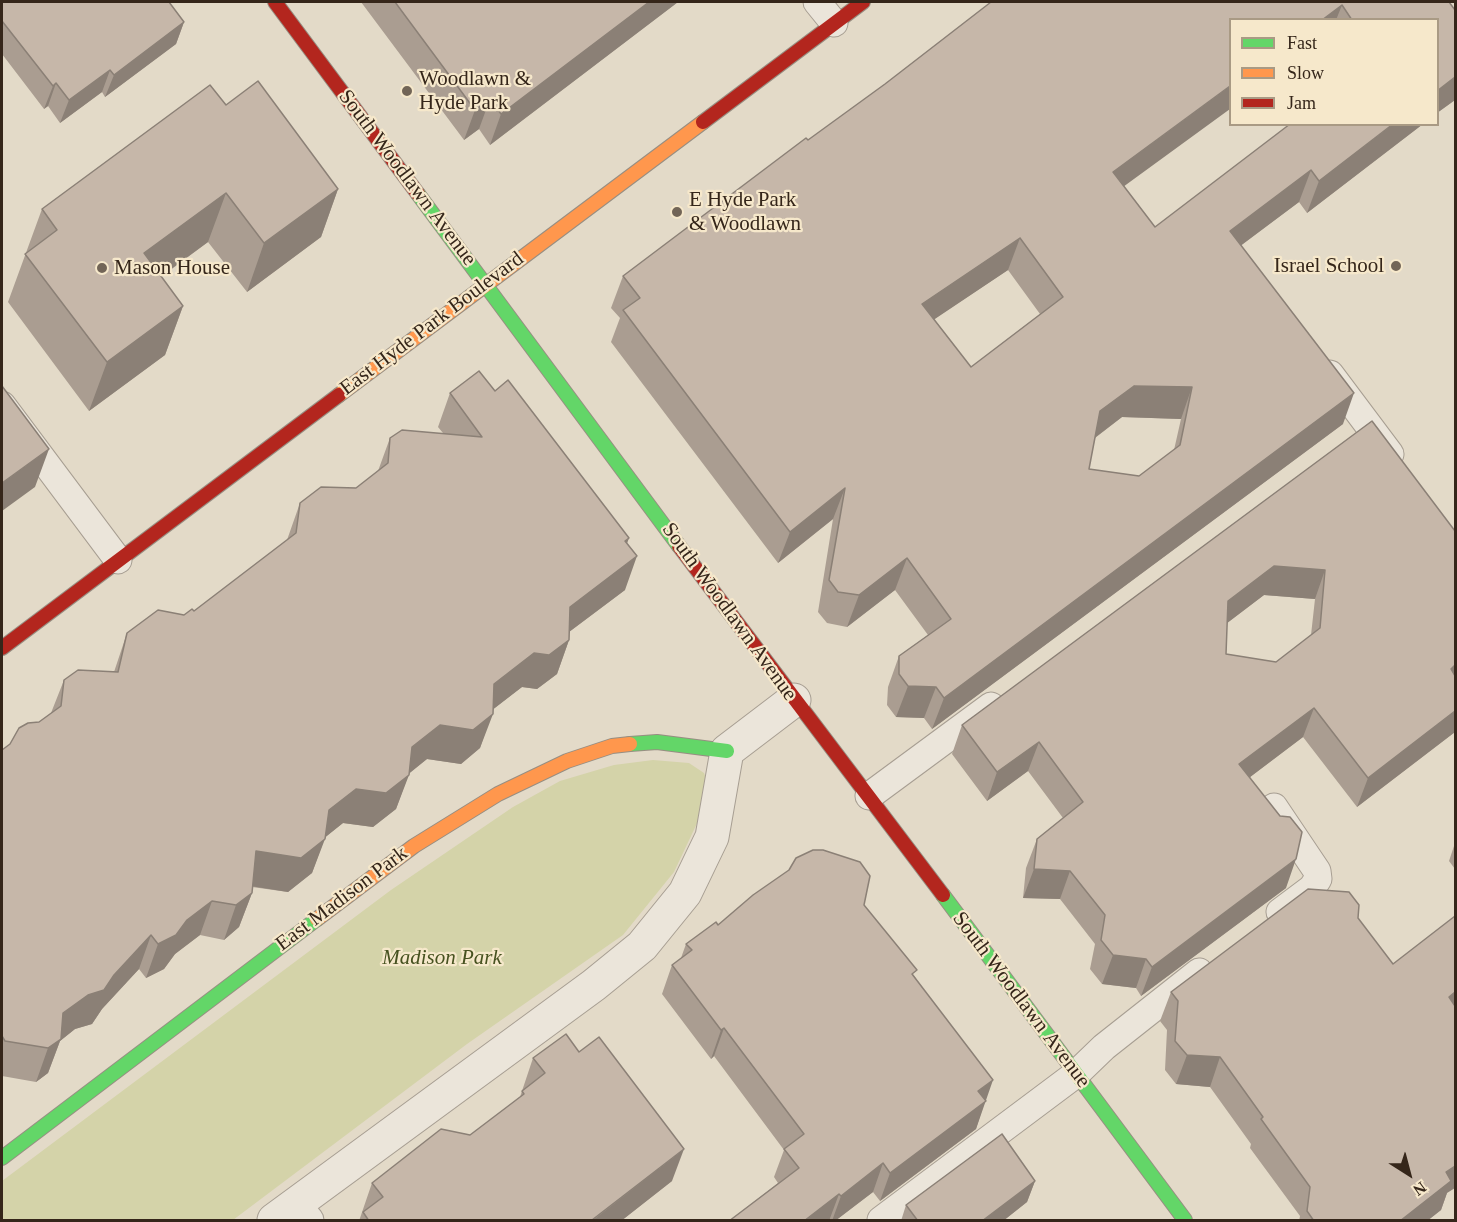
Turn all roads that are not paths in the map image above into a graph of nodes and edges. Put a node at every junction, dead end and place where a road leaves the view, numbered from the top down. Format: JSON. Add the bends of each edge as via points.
{"nodes":[{"id":1,"x":275,"y":2,"type":"edge"},
{"id":2,"x":817,"y":2,"type":"edge"},
{"id":3,"x":863,"y":2,"type":"edge"},
{"id":4,"x":834,"y":23,"type":"junction"},
{"id":5,"x":486,"y":284,"type":"junction"},
{"id":6,"x":1318,"y":359,"type":"edge"},
{"id":7,"x":2,"y":405,"type":"edge"},
{"id":8,"x":1401,"y":470,"type":"edge"},
{"id":9,"x":118,"y":560,"type":"junction"},
{"id":10,"x":2,"y":648,"type":"edge"},
{"id":11,"x":1007,"y":694,"type":"edge"},
{"id":12,"x":794,"y":700,"type":"junction"},
{"id":13,"x":727,"y":751,"type":"junction"},
{"id":14,"x":868,"y":796,"type":"junction"},
{"id":15,"x":1274,"y":807,"type":"edge"},
{"id":16,"x":1257,"y":930,"type":"edge"},
{"id":17,"x":1220,"y":957,"type":"edge"},
{"id":18,"x":1076,"y":1074,"type":"junction"},
{"id":19,"x":2,"y":1158,"type":"edge"},
{"id":20,"x":294,"y":1215,"type":"edge"},
{"id":21,"x":881,"y":1221,"type":"edge"},
{"id":22,"x":1185,"y":1221,"type":"edge"}],
"edges":[{"from":1,"to":5,"type":"street","name":"South Woodlawn Avenue"},
{"from":2,"to":4,"type":"lane"},
{"from":3,"to":4,"type":"street","name":"East Hyde Park Boulevard"},
{"from":4,"to":5,"type":"street","name":"East Hyde Park Boulevard"},
{"from":5,"to":9,"type":"street","name":"East Hyde Park Boulevard"},
{"from":5,"to":12,"type":"street","name":"South Woodlawn Avenue"},
{"from":6,"to":8,"type":"lane","via":[[1358,432]]},
{"from":7,"to":9,"type":"lane"},
{"from":9,"to":10,"type":"street","name":"East Hyde Park Boulevard"},
{"from":11,"to":14,"type":"lane"},
{"from":12,"to":13,"type":"street"},
{"from":12,"to":14,"type":"street","name":"South Woodlawn Avenue"},
{"from":13,"to":19,"type":"street","name":"East Madison Park","via":[[657,742],[612,746],[567,761],[498,794],[414,846]]},
{"from":13,"to":20,"type":"street","via":[[712,837],[686,893],[642,946]]},
{"from":14,"to":18,"type":"street","name":"South Woodlawn Avenue"},
{"from":15,"to":16,"type":"lane","via":[[1317,871],[1318,879],[1312,888]]},
{"from":17,"to":18,"type":"lane","via":[[1155,1005]]},
{"from":18,"to":21,"type":"lane"},
{"from":18,"to":22,"type":"street","name":"South Woodlawn Avenue"}]}
